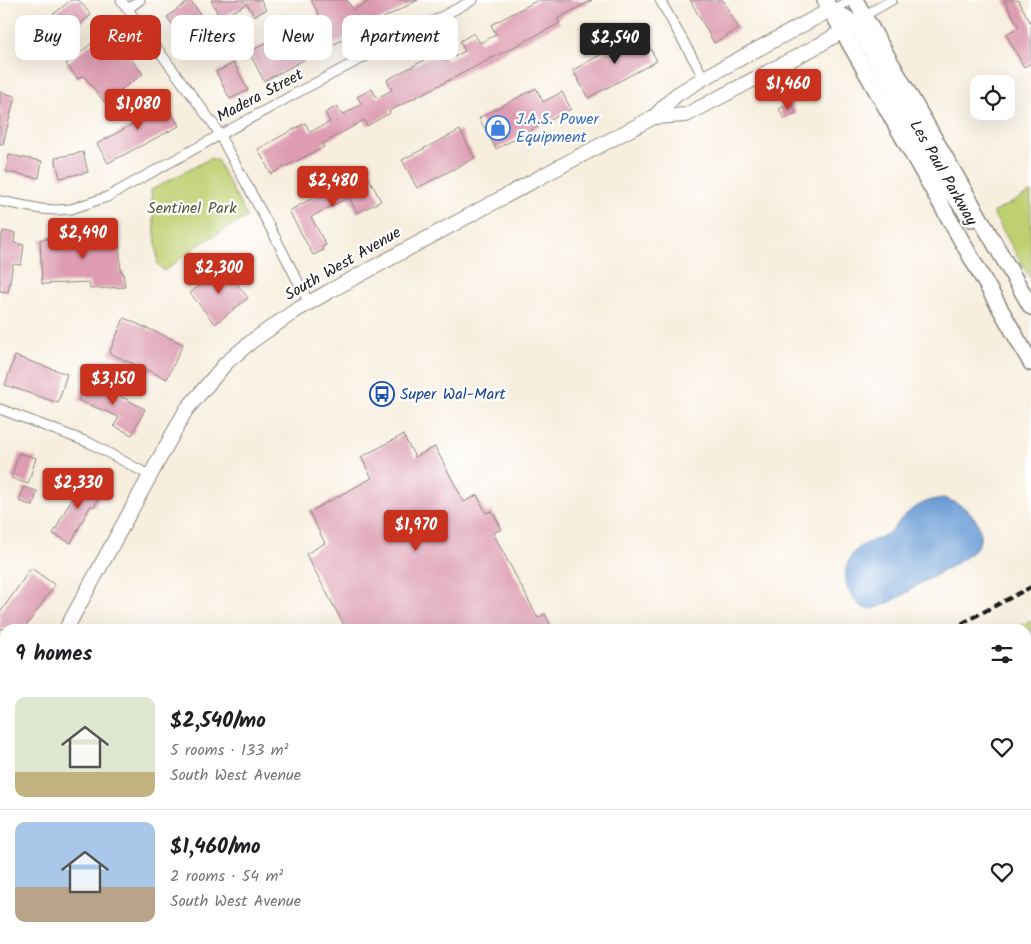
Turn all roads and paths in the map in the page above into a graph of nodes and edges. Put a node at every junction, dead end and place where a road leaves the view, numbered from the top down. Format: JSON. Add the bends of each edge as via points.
{"nodes":[{"id":1,"x":121,"y":0,"type":"edge"},
{"id":2,"x":140,"y":0,"type":"edge"},
{"id":3,"x":473,"y":0,"type":"edge"},
{"id":4,"x":660,"y":0,"type":"edge"},
{"id":5,"x":892,"y":0,"type":"edge"},
{"id":6,"x":849,"y":1,"type":"edge"},
{"id":7,"x":828,"y":5,"type":"edge"},
{"id":8,"x":128,"y":9,"type":"junction"},
{"id":9,"x":854,"y":24,"type":"junction"},
{"id":10,"x":704,"y":78,"type":"junction"},
{"id":11,"x":654,"y":118,"type":"junction"},
{"id":12,"x":219,"y":135,"type":"junction"},
{"id":13,"x":0,"y":201,"type":"edge"},
{"id":14,"x":309,"y":303,"type":"junction"},
{"id":15,"x":1031,"y":307,"type":"edge"},
{"id":16,"x":1031,"y":363,"type":"edge"},
{"id":17,"x":0,"y":409,"type":"edge"},
{"id":18,"x":150,"y":475,"type":"junction"},
{"id":19,"x":69,"y":624,"type":"edge"}],
"edges":[{"from":1,"to":8,"type":"street"},
{"from":2,"to":8,"type":"street"},
{"from":3,"to":12,"type":"street","name":"Madera Street"},
{"from":4,"to":10,"type":"street"},
{"from":5,"to":9,"type":"street","name":"South West Avenue"},
{"from":6,"to":7,"type":"street","name":"South West Avenue"},
{"from":6,"to":9,"type":"main road","via":[[854,10]]},
{"from":7,"to":9,"type":"main road","name":"Les Paul Parkway"},
{"from":7,"to":10,"type":"street","name":"South West Avenue"},
{"from":8,"to":12,"type":"street"},
{"from":9,"to":11,"type":"street","name":"South West Avenue","via":[[686,115]]},
{"from":9,"to":15,"type":"main road","name":"Les Paul Parkway"},
{"from":9,"to":16,"type":"main road","name":"Les Paul Parkway"},
{"from":10,"to":11,"type":"street","name":"South West Avenue","via":[[676,95]]},
{"from":11,"to":14,"type":"street","name":"South West Avenue"},
{"from":12,"to":13,"type":"street","name":"Madera Street","via":[[88,204],[57,210]]},
{"from":12,"to":14,"type":"street"},
{"from":14,"to":18,"type":"street","name":"South West Avenue","via":[[252,341],[226,363],[186,410]]},
{"from":17,"to":18,"type":"street","via":[[90,443]]},
{"from":18,"to":19,"type":"street","name":"South West Avenue"}]}
